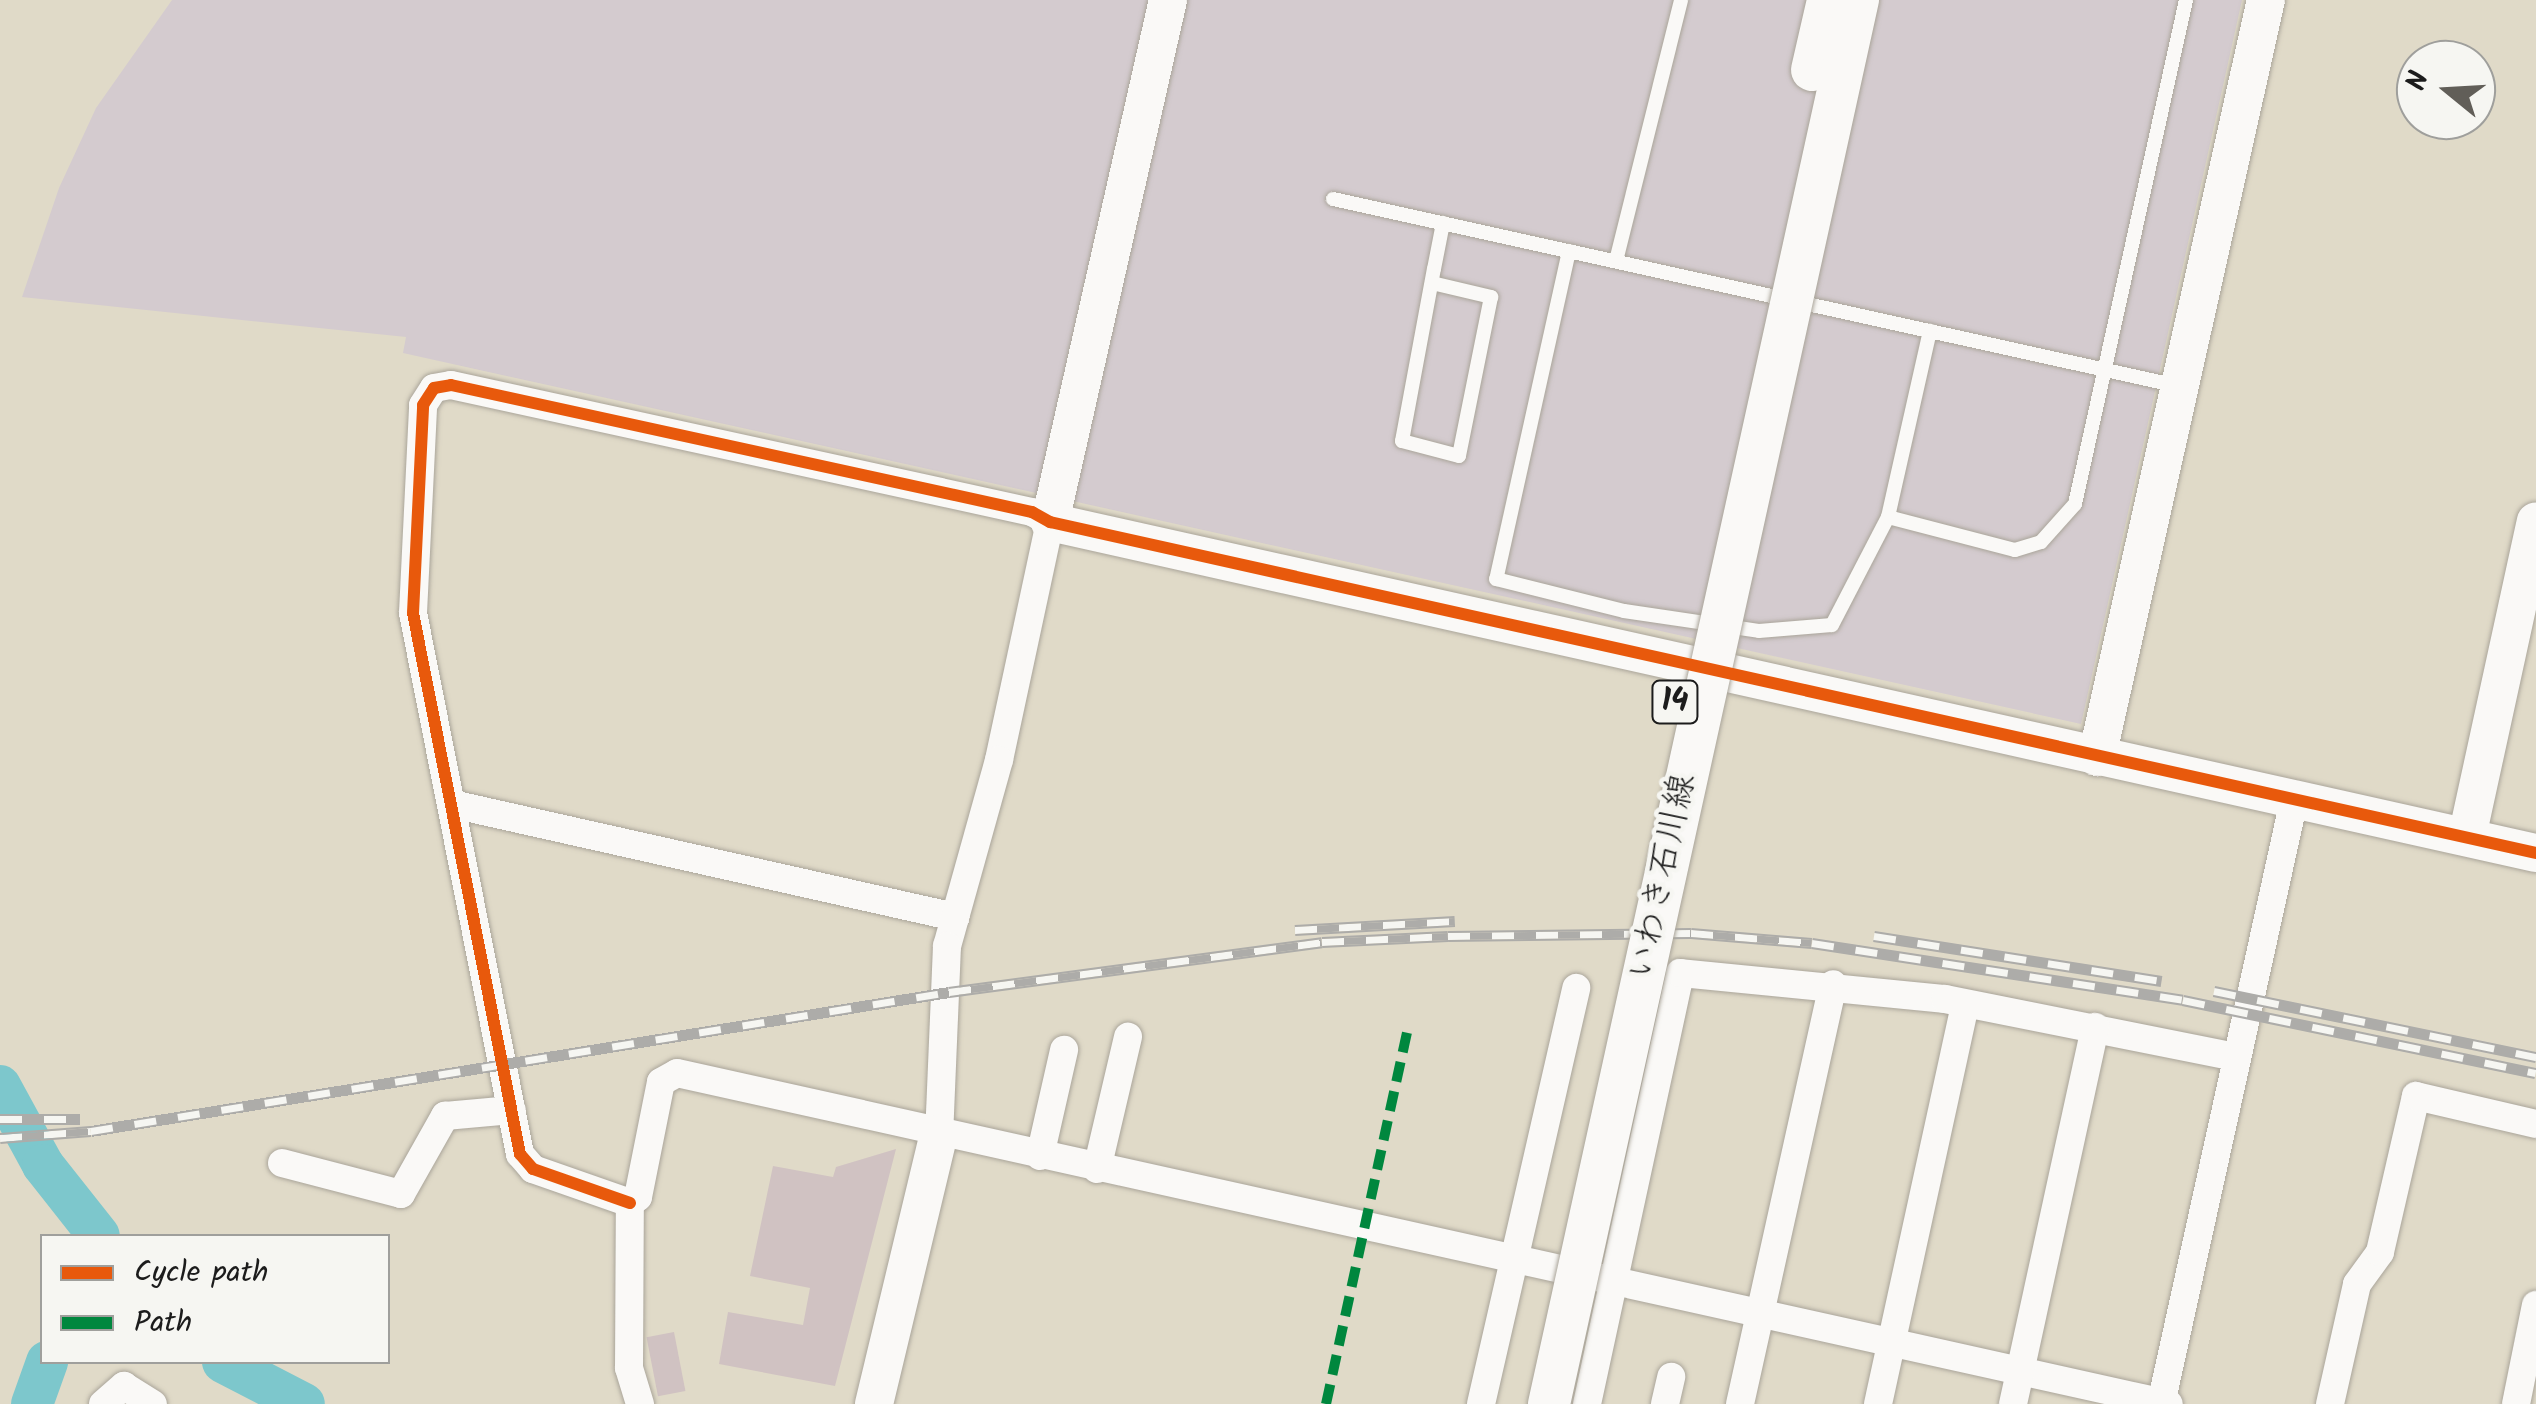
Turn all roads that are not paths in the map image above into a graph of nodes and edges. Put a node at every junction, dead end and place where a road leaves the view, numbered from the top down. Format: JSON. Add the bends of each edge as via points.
{"nodes":[{"id":1,"x":1168,"y":0,"type":"edge"},
{"id":2,"x":1681,"y":0,"type":"edge"},
{"id":3,"x":1828,"y":0,"type":"edge"},
{"id":4,"x":1858,"y":0,"type":"edge"},
{"id":5,"x":2186,"y":0,"type":"edge"},
{"id":6,"x":2266,"y":0,"type":"edge"},
{"id":7,"x":1333,"y":199,"type":"dead end"},
{"id":8,"x":1443,"y":223,"type":"junction"},
{"id":9,"x":1569,"y":251,"type":"junction"},
{"id":10,"x":1616,"y":261,"type":"junction"},
{"id":11,"x":1432,"y":283,"type":"junction"},
{"id":12,"x":1930,"y":331,"type":"junction"},
{"id":13,"x":2105,"y":369,"type":"junction"},
{"id":14,"x":2178,"y":386,"type":"junction"},
{"id":15,"x":1888,"y":518,"type":"junction"},
{"id":16,"x":2536,"y":521,"type":"edge"},
{"id":17,"x":1050,"y":522,"type":"junction"},
{"id":18,"x":2098,"y":757,"type":"junction"},
{"id":19,"x":2294,"y":800,"type":"junction"},
{"id":20,"x":452,"y":804,"type":"junction"},
{"id":21,"x":2467,"y":836,"type":"junction"},
{"id":22,"x":2536,"y":853,"type":"edge"},
{"id":23,"x":955,"y":917,"type":"junction"},
{"id":24,"x":1833,"y":984,"type":"junction"},
{"id":25,"x":1576,"y":988,"type":"dead end"},
{"id":26,"x":1964,"y":1005,"type":"junction"},
{"id":27,"x":2095,"y":1027,"type":"junction"},
{"id":28,"x":1128,"y":1037,"type":"dead end"},
{"id":29,"x":1064,"y":1050,"type":"dead end"},
{"id":30,"x":2234,"y":1056,"type":"junction"},
{"id":31,"x":512,"y":1110,"type":"junction"},
{"id":32,"x":2536,"y":1124,"type":"edge"},
{"id":33,"x":939,"y":1134,"type":"junction"},
{"id":34,"x":1040,"y":1156,"type":"junction"},
{"id":35,"x":282,"y":1163,"type":"dead end"},
{"id":36,"x":1097,"y":1169,"type":"junction"},
{"id":37,"x":630,"y":1203,"type":"junction"},
{"id":38,"x":1516,"y":1259,"type":"junction"},
{"id":39,"x":1613,"y":1281,"type":"junction"},
{"id":40,"x":2536,"y":1305,"type":"edge"},
{"id":41,"x":1760,"y":1314,"type":"junction"},
{"id":42,"x":1891,"y":1342,"type":"junction"},
{"id":43,"x":2530,"y":1361,"type":"edge"},
{"id":44,"x":2020,"y":1371,"type":"junction"},
{"id":45,"x":2164,"y":1403,"type":"edge"},
{"id":46,"x":103,"y":1404,"type":"edge"},
{"id":47,"x":153,"y":1404,"type":"edge"},
{"id":48,"x":640,"y":1404,"type":"edge"},
{"id":49,"x":874,"y":1404,"type":"edge"},
{"id":50,"x":1481,"y":1404,"type":"edge"},
{"id":51,"x":1520,"y":1404,"type":"edge"},
{"id":52,"x":1549,"y":1404,"type":"edge"},
{"id":53,"x":1587,"y":1404,"type":"edge"},
{"id":54,"x":1740,"y":1404,"type":"edge"},
{"id":55,"x":1878,"y":1404,"type":"edge"},
{"id":56,"x":2013,"y":1404,"type":"edge"},
{"id":57,"x":2330,"y":1404,"type":"edge"},
{"id":58,"x":2516,"y":1404,"type":"edge"}],
"edges":[{"from":1,"to":17,"type":"street"},
{"from":2,"to":10,"type":"lane"},
{"from":3,"to":51,"type":"main road","name":"いわき石川線","number":"14","bridge":true},
{"from":4,"to":52,"type":"main road","name":"いわき石川線","number":"14","bridge":true},
{"from":5,"to":13,"type":"lane"},
{"from":6,"to":14,"type":"street"},
{"from":7,"to":8,"type":"lane"},
{"from":8,"to":9,"type":"lane"},
{"from":8,"to":11,"type":"lane"},
{"from":9,"to":10,"type":"lane"},
{"from":9,"to":15,"type":"lane","via":[[1496,579],[1624,611],[1760,631],[1832,626]]},
{"from":10,"to":12,"type":"lane"},
{"from":11,"to":11,"type":"lane","via":[[1402,441],[1459,456],[1491,297]]},
{"from":12,"to":13,"type":"lane"},
{"from":12,"to":15,"type":"lane"},
{"from":13,"to":14,"type":"lane"},
{"from":13,"to":15,"type":"lane","via":[[2075,504],[2041,542],[2015,550]]},
{"from":14,"to":18,"type":"street"},
{"from":16,"to":21,"type":"street"},
{"from":17,"to":18,"type":"street"},
{"from":17,"to":20,"type":"street","via":[[1032,512],[451,385],[434,388],[423,405],[413,613]]},
{"from":17,"to":23,"type":"street","via":[[999,760]]},
{"from":18,"to":19,"type":"street"},
{"from":19,"to":21,"type":"street"},
{"from":19,"to":30,"type":"street"},
{"from":20,"to":23,"type":"street"},
{"from":20,"to":31,"type":"street"},
{"from":21,"to":22,"type":"street"},
{"from":23,"to":33,"type":"street","via":[[942,1006]]},
{"from":24,"to":26,"type":"street"},
{"from":24,"to":39,"type":"street","via":[[1680,973]]},
{"from":24,"to":41,"type":"street"},
{"from":25,"to":38,"type":"street"},
{"from":26,"to":27,"type":"street"},
{"from":26,"to":42,"type":"street"},
{"from":27,"to":30,"type":"street"},
{"from":27,"to":44,"type":"street"},
{"from":28,"to":36,"type":"street"},
{"from":29,"to":34,"type":"street"},
{"from":30,"to":45,"type":"street"},
{"from":31,"to":35,"type":"street","via":[[445,1116],[401,1194]]},
{"from":31,"to":37,"type":"street","via":[[520,1154],[533,1168]]},
{"from":32,"to":57,"type":"street","via":[[2416,1096],[2380,1252],[2356,1284]]},
{"from":33,"to":34,"type":"street"},
{"from":33,"to":37,"type":"street","via":[[666,1074],[638,1197]]},
{"from":33,"to":49,"type":"street"},
{"from":34,"to":36,"type":"street"},
{"from":36,"to":38,"type":"street"},
{"from":37,"to":48,"type":"street","via":[[629,1368]]},
{"from":38,"to":39,"type":"street"},
{"from":38,"to":50,"type":"street"},
{"from":39,"to":41,"type":"street"},
{"from":39,"to":53,"type":"street"},
{"from":40,"to":43,"type":"street"},
{"from":41,"to":42,"type":"street"},
{"from":41,"to":54,"type":"street"},
{"from":42,"to":44,"type":"street"},
{"from":42,"to":55,"type":"street"},
{"from":43,"to":58,"type":"street"},
{"from":44,"to":45,"type":"street"},
{"from":44,"to":56,"type":"street"},
{"from":46,"to":47,"type":"street","via":[[124,1386]]}]}
